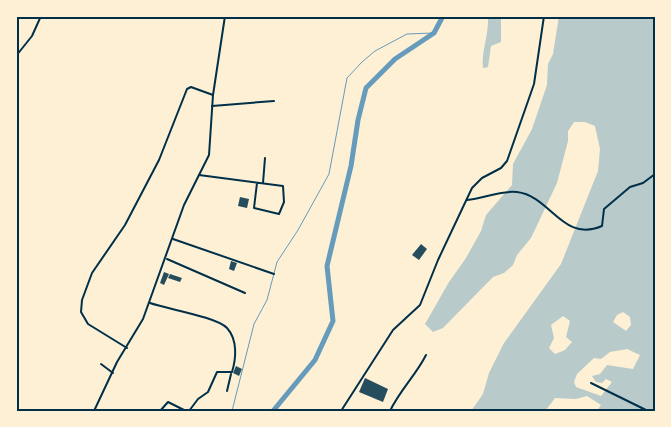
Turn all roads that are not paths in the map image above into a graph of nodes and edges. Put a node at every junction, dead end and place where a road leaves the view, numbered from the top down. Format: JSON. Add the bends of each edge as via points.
{"nodes":[{"id":1,"x":41,"y":16,"type":"edge"},
{"id":2,"x":225,"y":16,"type":"edge"},
{"id":3,"x":544,"y":16,"type":"edge"},
{"id":4,"x":16,"y":56,"type":"edge"},
{"id":5,"x":213,"y":95,"type":"junction"},
{"id":6,"x":274,"y":101,"type":"dead end"},
{"id":7,"x":212,"y":106,"type":"junction"},
{"id":8,"x":265,"y":158,"type":"dead end"},
{"id":9,"x":655,"y":174,"type":"edge"},
{"id":10,"x":198,"y":175,"type":"junction"},
{"id":11,"x":257,"y":183,"type":"junction"},
{"id":12,"x":263,"y":183,"type":"junction"},
{"id":13,"x":466,"y":200,"type":"junction"},
{"id":14,"x":173,"y":238,"type":"junction"},
{"id":15,"x":167,"y":259,"type":"junction"},
{"id":16,"x":274,"y":274,"type":"dead end"},
{"id":17,"x":245,"y":293,"type":"dead end"},
{"id":18,"x":150,"y":302,"type":"junction"},
{"id":19,"x":127,"y":348,"type":"junction"},
{"id":20,"x":426,"y":355,"type":"dead end"},
{"id":21,"x":101,"y":364,"type":"dead end"},
{"id":22,"x":112,"y":373,"type":"junction"},
{"id":23,"x":231,"y":374,"type":"junction"},
{"id":24,"x":591,"y":383,"type":"dead end"},
{"id":25,"x":227,"y":392,"type":"dead end"},
{"id":26,"x":94,"y":411,"type":"edge"},
{"id":27,"x":160,"y":411,"type":"edge"},
{"id":28,"x":189,"y":411,"type":"edge"},
{"id":29,"x":341,"y":411,"type":"edge"},
{"id":30,"x":390,"y":411,"type":"edge"},
{"id":31,"x":648,"y":411,"type":"edge"}],
"edges":[{"from":1,"to":4,"type":"street","via":[[32,36]]},
{"from":2,"to":5,"type":"street"},
{"from":3,"to":13,"type":"street","via":[[534,84],[514,147],[505,165],[478,181]]},
{"from":5,"to":7,"type":"street"},
{"from":5,"to":19,"type":"street","via":[[191,87],[187,89],[159,160],[84,292],[81,309],[86,322]]},
{"from":6,"to":7,"type":"street"},
{"from":7,"to":10,"type":"street","via":[[210,150]]},
{"from":8,"to":12,"type":"street"},
{"from":9,"to":13,"type":"street","via":[[626,190],[604,209],[602,226],[588,230],[569,227],[536,201],[516,191]]},
{"from":10,"to":11,"type":"street"},
{"from":10,"to":14,"type":"street"},
{"from":11,"to":12,"type":"street"},
{"from":11,"to":12,"type":"street","via":[[254,208],[279,214],[284,204],[285,188]]},
{"from":13,"to":29,"type":"street","via":[[420,305],[393,330]]},
{"from":14,"to":15,"type":"street"},
{"from":14,"to":16,"type":"street"},
{"from":15,"to":17,"type":"street"},
{"from":15,"to":18,"type":"street"},
{"from":18,"to":19,"type":"street"},
{"from":18,"to":23,"type":"street","via":[[226,327],[237,355]]},
{"from":19,"to":22,"type":"street"},
{"from":20,"to":30,"type":"street","via":[[416,373],[405,383]]},
{"from":21,"to":22,"type":"street"},
{"from":22,"to":26,"type":"street"},
{"from":23,"to":25,"type":"street"},
{"from":23,"to":28,"type":"street","via":[[217,372],[208,392]]},
{"from":24,"to":31,"type":"street"},
{"from":27,"to":28,"type":"street","via":[[169,402]]}]}
